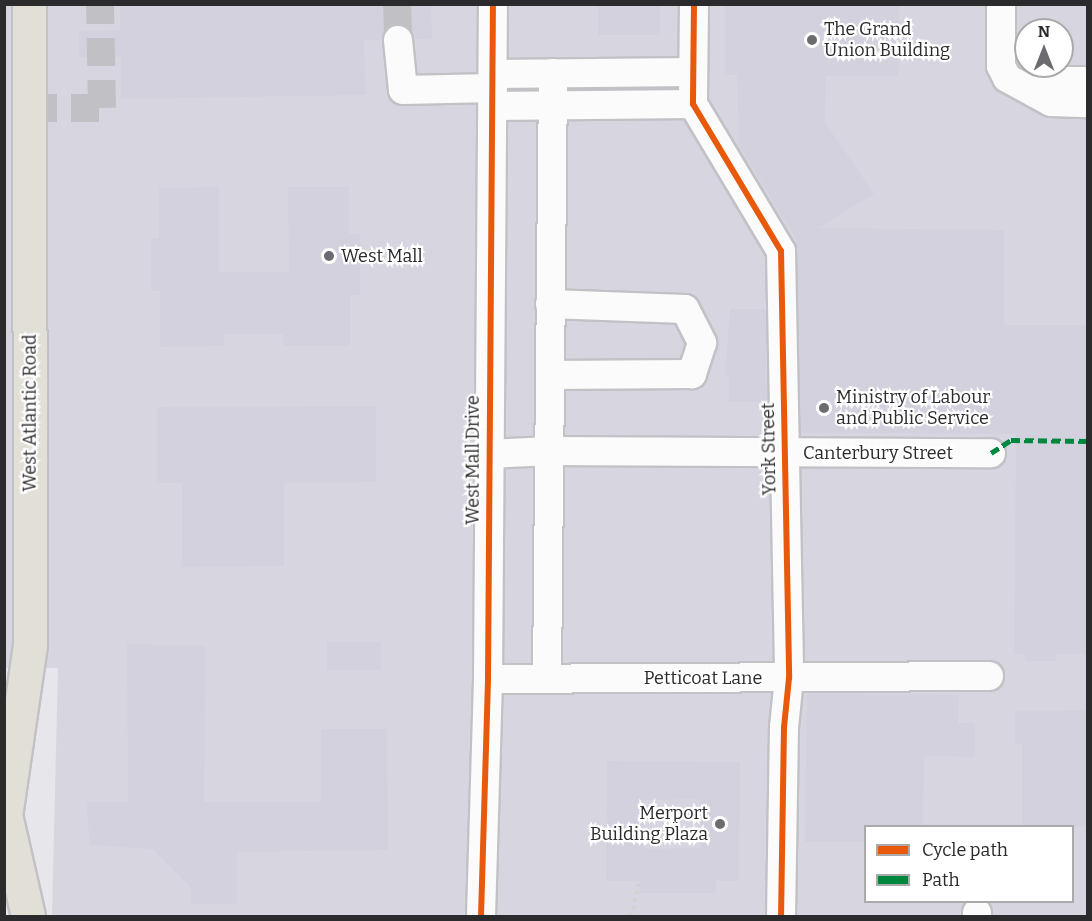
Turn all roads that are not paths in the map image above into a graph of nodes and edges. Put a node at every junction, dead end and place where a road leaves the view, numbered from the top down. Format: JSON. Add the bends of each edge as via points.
{"nodes":[{"id":1,"x":29,"y":4,"type":"edge"},
{"id":2,"x":493,"y":4,"type":"edge"},
{"id":3,"x":694,"y":4,"type":"edge"},
{"id":4,"x":1001,"y":4,"type":"edge"},
{"id":5,"x":398,"y":40,"type":"tunnel mouth"},
{"id":6,"x":693,"y":72,"type":"junction"},
{"id":7,"x":553,"y":73,"type":"junction"},
{"id":8,"x":1088,"y":81,"type":"edge"},
{"id":9,"x":493,"y":89,"type":"junction"},
{"id":10,"x":1035,"y":93,"type":"junction"},
{"id":11,"x":693,"y":104,"type":"junction"},
{"id":12,"x":1088,"y":104,"type":"edge"},
{"id":13,"x":553,"y":105,"type":"junction"},
{"id":14,"x":550,"y":304,"type":"junction"},
{"id":15,"x":550,"y":375,"type":"junction"},
{"id":16,"x":550,"y":451,"type":"junction"},
{"id":17,"x":784,"y":452,"type":"junction"},
{"id":18,"x":991,"y":453,"type":"dead end"},
{"id":19,"x":488,"y":454,"type":"junction"},
{"id":20,"x":989,"y":676,"type":"dead end"},
{"id":21,"x":546,"y":678,"type":"junction"},
{"id":22,"x":789,"y":678,"type":"junction"},
{"id":23,"x":488,"y":679,"type":"junction"},
{"id":24,"x":5,"y":821,"type":"edge"},
{"id":25,"x":4,"y":912,"type":"edge"},
{"id":26,"x":14,"y":916,"type":"edge"},
{"id":27,"x":28,"y":916,"type":"edge"},
{"id":28,"x":481,"y":916,"type":"edge"},
{"id":29,"x":781,"y":916,"type":"edge"}],
"edges":[{"from":1,"to":24,"type":"main road","name":"West Atlantic Road","via":[[30,644]]},
{"from":2,"to":9,"type":"street","name":"West Mall Drive"},
{"from":3,"to":6,"type":"street"},
{"from":4,"to":10,"type":"street","via":[[1003,72],[1012,84]]},
{"from":5,"to":9,"type":"street","via":[[403,90]]},
{"from":6,"to":7,"type":"street"},
{"from":6,"to":11,"type":"street"},
{"from":7,"to":9,"type":"street"},
{"from":7,"to":13,"type":"street"},
{"from":8,"to":10,"type":"street","via":[[1051,81]]},
{"from":9,"to":13,"type":"street"},
{"from":9,"to":19,"type":"street","name":"West Mall Drive"},
{"from":10,"to":12,"type":"street","via":[[1051,102]]},
{"from":11,"to":13,"type":"street"},
{"from":11,"to":17,"type":"street","name":"York Street","via":[[782,252]]},
{"from":13,"to":14,"type":"street"},
{"from":14,"to":15,"type":"street"},
{"from":14,"to":15,"type":"street","via":[[685,309],[702,343],[692,374]]},
{"from":15,"to":16,"type":"street"},
{"from":16,"to":17,"type":"street","name":"Canterbury Street"},
{"from":16,"to":19,"type":"street","name":"Canterbury Street"},
{"from":16,"to":21,"type":"street"},
{"from":17,"to":18,"type":"street","name":"Canterbury Street"},
{"from":17,"to":22,"type":"street","name":"York Street"},
{"from":19,"to":23,"type":"street","name":"West Mall Drive"},
{"from":20,"to":22,"type":"street","name":"Petticoat Lane"},
{"from":21,"to":22,"type":"street","name":"Petticoat Lane"},
{"from":21,"to":23,"type":"street","name":"Petticoat Lane"},
{"from":22,"to":29,"type":"street","name":"York Street"},
{"from":23,"to":28,"type":"street","name":"West Mall Drive"},
{"from":24,"to":27,"type":"main road","name":"West Atlantic Road"},
{"from":25,"to":26,"type":"main road"}]}
